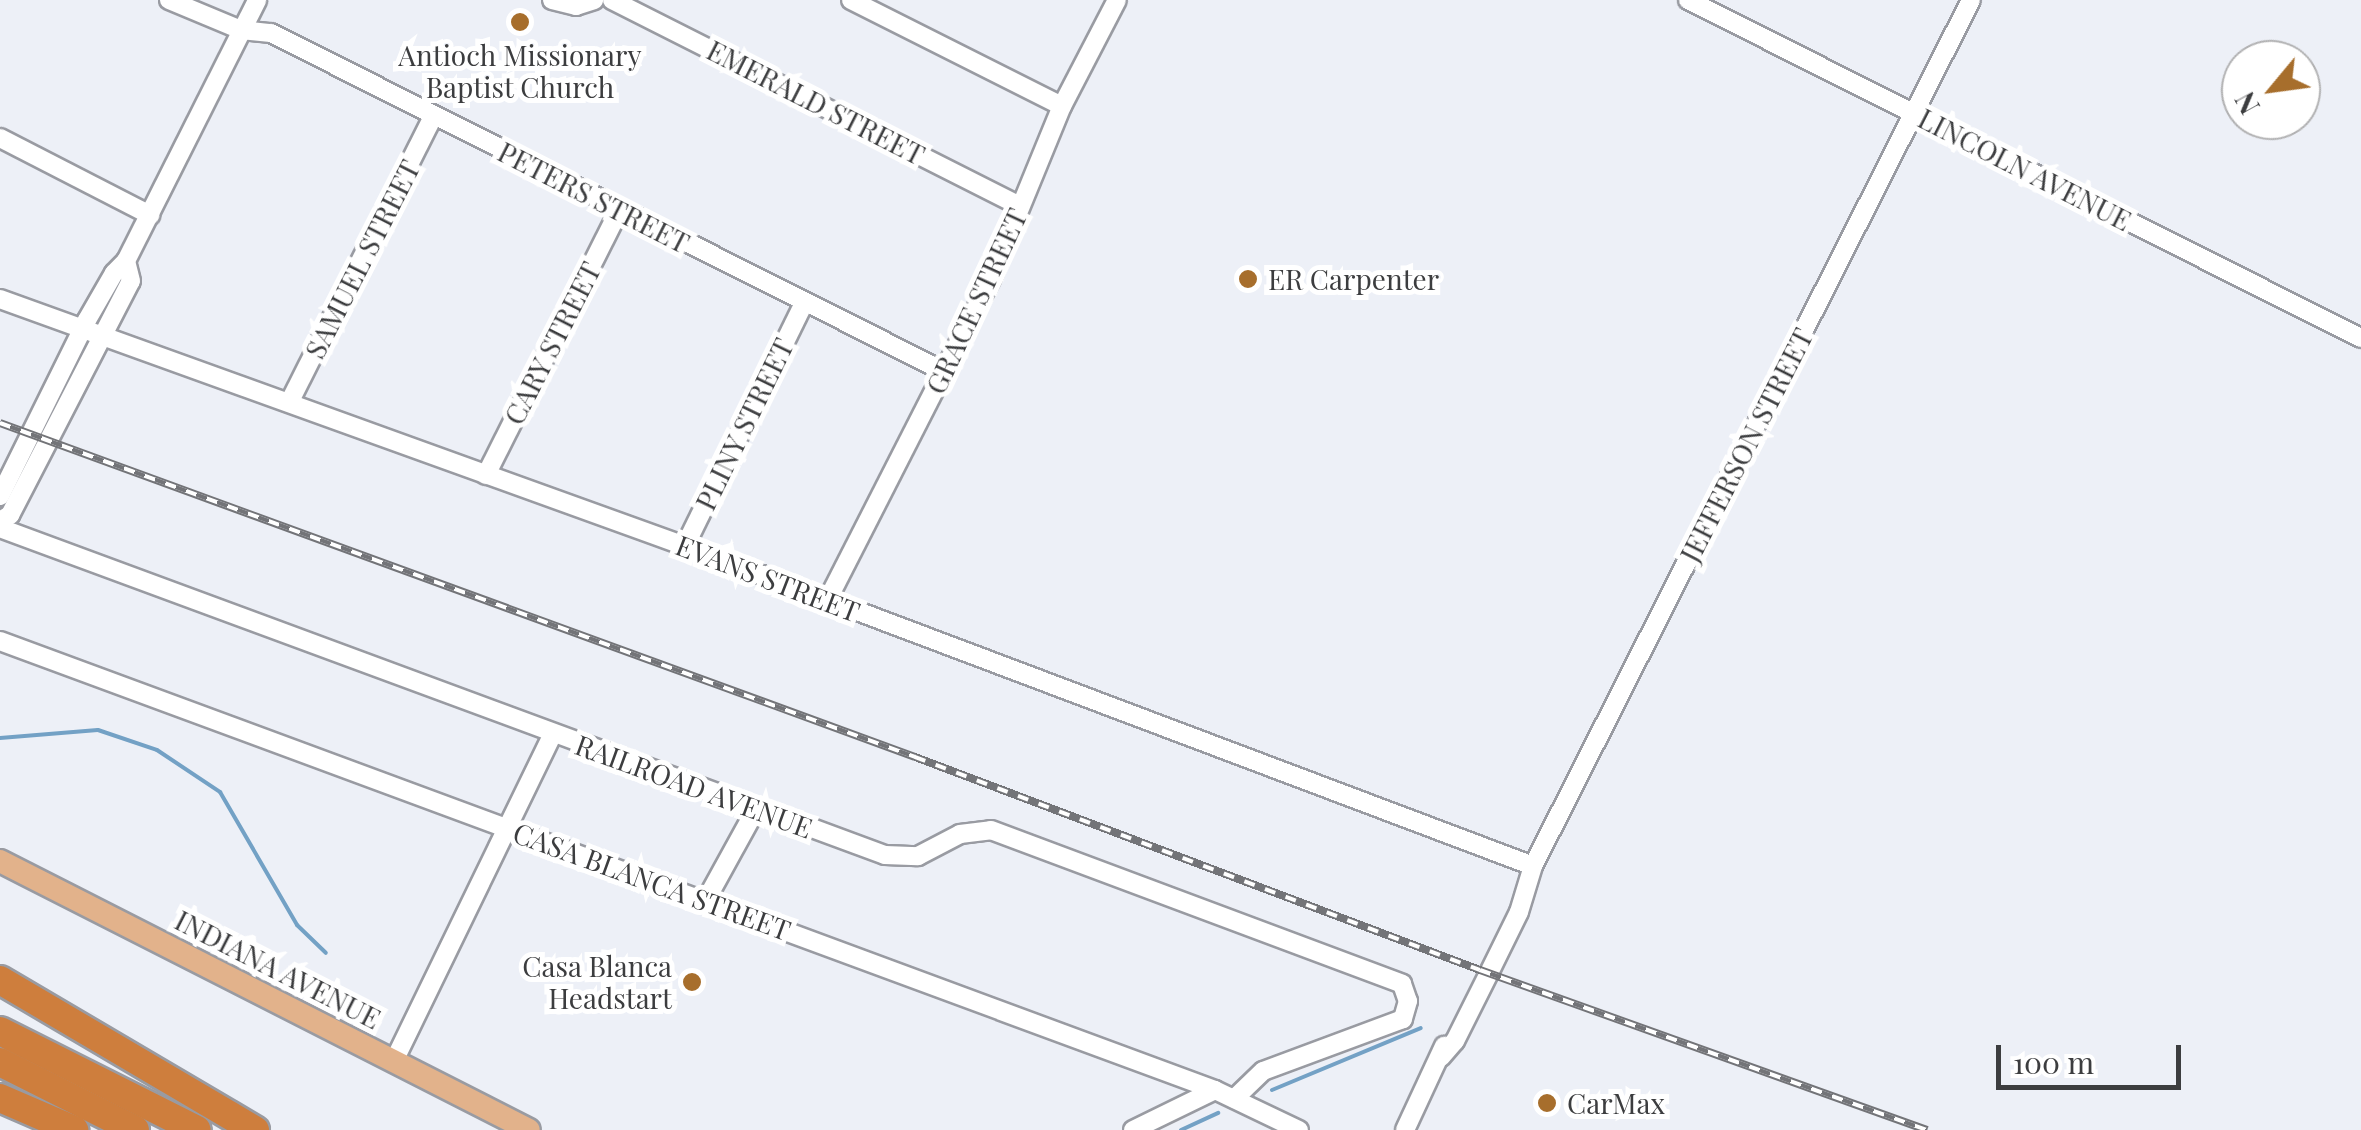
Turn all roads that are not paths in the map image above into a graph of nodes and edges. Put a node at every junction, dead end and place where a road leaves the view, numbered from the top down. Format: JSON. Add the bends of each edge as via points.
{"nodes":[{"id":1,"x":169,"y":0,"type":"edge"},
{"id":2,"x":256,"y":0,"type":"edge"},
{"id":3,"x":552,"y":0,"type":"edge"},
{"id":4,"x":594,"y":0,"type":"edge"},
{"id":5,"x":612,"y":0,"type":"edge"},
{"id":6,"x":851,"y":0,"type":"edge"},
{"id":7,"x":1117,"y":0,"type":"edge"},
{"id":8,"x":1688,"y":0,"type":"edge"},
{"id":9,"x":1971,"y":0,"type":"edge"},
{"id":10,"x":241,"y":30,"type":"junction"},
{"id":11,"x":1062,"y":106,"type":"junction"},
{"id":12,"x":1914,"y":113,"type":"junction"},
{"id":13,"x":433,"y":116,"type":"junction"},
{"id":14,"x":0,"y":138,"type":"edge"},
{"id":15,"x":1020,"y":206,"type":"junction"},
{"id":16,"x":619,"y":210,"type":"junction"},
{"id":17,"x":150,"y":215,"type":"junction"},
{"id":18,"x":0,"y":298,"type":"edge"},
{"id":19,"x":804,"y":303,"type":"junction"},
{"id":20,"x":92,"y":331,"type":"junction"},
{"id":21,"x":2361,"y":338,"type":"edge"},
{"id":22,"x":945,"y":372,"type":"junction"},
{"id":23,"x":290,"y":401,"type":"junction"},
{"id":24,"x":486,"y":475,"type":"junction"},
{"id":25,"x":0,"y":496,"type":"edge"},
{"id":26,"x":0,"y":524,"type":"edge"},
{"id":27,"x":685,"y":546,"type":"junction"},
{"id":28,"x":828,"y":599,"type":"junction"},
{"id":29,"x":0,"y":642,"type":"edge"},
{"id":30,"x":552,"y":735,"type":"junction"},
{"id":31,"x":756,"y":809,"type":"junction"},
{"id":32,"x":508,"y":827,"type":"junction"},
{"id":33,"x":0,"y":861,"type":"edge"},
{"id":34,"x":1534,"y":866,"type":"junction"},
{"id":35,"x":706,"y":900,"type":"junction"},
{"id":36,"x":0,"y":980,"type":"edge"},
{"id":37,"x":0,"y":1031,"type":"edge"},
{"id":38,"x":394,"y":1061,"type":"junction"},
{"id":39,"x":0,"y":1062,"type":"edge"},
{"id":40,"x":1216,"y":1090,"type":"junction"},
{"id":41,"x":0,"y":1098,"type":"edge"},
{"id":42,"x":1234,"y":1098,"type":"junction"},
{"id":43,"x":74,"y":1130,"type":"edge"},
{"id":44,"x":136,"y":1130,"type":"edge"},
{"id":45,"x":197,"y":1130,"type":"edge"},
{"id":46,"x":255,"y":1130,"type":"edge"},
{"id":47,"x":530,"y":1130,"type":"edge"},
{"id":48,"x":1133,"y":1130,"type":"edge"},
{"id":49,"x":1299,"y":1130,"type":"edge"},
{"id":50,"x":1405,"y":1130,"type":"edge"}],
"edges":[{"from":1,"to":10,"type":"street","name":"PETERS STREET"},
{"from":2,"to":10,"type":"street"},
{"from":3,"to":4,"type":"street","via":[[576,6]]},
{"from":5,"to":15,"type":"street","name":"EMERALD STREET"},
{"from":6,"to":11,"type":"street"},
{"from":7,"to":11,"type":"street","name":"GRACE STREET"},
{"from":8,"to":12,"type":"street","name":"LINCOLN AVENUE"},
{"from":9,"to":12,"type":"street","name":"JEFFERSON STREET"},
{"from":10,"to":13,"type":"street","name":"PETERS STREET","via":[[271,34]]},
{"from":10,"to":17,"type":"street"},
{"from":11,"to":15,"type":"street","name":"GRACE STREET"},
{"from":12,"to":21,"type":"street","name":"LINCOLN AVENUE"},
{"from":12,"to":34,"type":"street","name":"JEFFERSON STREET"},
{"from":13,"to":16,"type":"street","name":"PETERS STREET"},
{"from":13,"to":23,"type":"street","name":"SAMUEL STREET"},
{"from":14,"to":17,"type":"street"},
{"from":15,"to":22,"type":"street","name":"GRACE STREET"},
{"from":16,"to":19,"type":"street","name":"PETERS STREET"},
{"from":16,"to":24,"type":"street","name":"CARY STREET"},
{"from":17,"to":20,"type":"street","via":[[126,261],[131,281]]},
{"from":18,"to":20,"type":"street","name":"EVANS STREET"},
{"from":19,"to":22,"type":"street","name":"PETERS STREET"},
{"from":19,"to":27,"type":"street","name":"PLINY STREET"},
{"from":20,"to":23,"type":"street","name":"EVANS STREET"},
{"from":20,"to":25,"type":"street"},
{"from":20,"to":26,"type":"street","via":[[10,515]]},
{"from":22,"to":28,"type":"street","name":"GRACE STREET"},
{"from":23,"to":24,"type":"street","name":"EVANS STREET"},
{"from":24,"to":27,"type":"street","name":"EVANS STREET"},
{"from":26,"to":30,"type":"street","name":"RAILROAD AVENUE"},
{"from":27,"to":28,"type":"street","name":"EVANS STREET"},
{"from":28,"to":34,"type":"street","name":"EVANS STREET"},
{"from":29,"to":32,"type":"street","name":"CASA BLANCA STREET"},
{"from":30,"to":31,"type":"street","name":"RAILROAD AVENUE"},
{"from":30,"to":32,"type":"street"},
{"from":31,"to":35,"type":"street"},
{"from":31,"to":42,"type":"street","name":"RAILROAD AVENUE","via":[[904,858],[960,834],[990,830],[1402,984],[1408,1011],[1403,1019],[1263,1071]]},
{"from":32,"to":35,"type":"street","name":"CASA BLANCA STREET"},
{"from":32,"to":38,"type":"street"},
{"from":33,"to":38,"type":"main road","name":"INDIANA AVENUE"},
{"from":34,"to":50,"type":"street","name":"JEFFERSON STREET","via":[[1490,974]]},
{"from":35,"to":40,"type":"street","name":"CASA BLANCA STREET"},
{"from":36,"to":46,"type":"highway"},
{"from":37,"to":45,"type":"highway"},
{"from":38,"to":47,"type":"main road","name":"INDIANA AVENUE"},
{"from":39,"to":44,"type":"highway"},
{"from":40,"to":42,"type":"street","name":"CASA BLANCA STREET"},
{"from":40,"to":48,"type":"street"},
{"from":41,"to":43,"type":"highway"},
{"from":42,"to":49,"type":"street","name":"CASA BLANCA STREET"}]}
